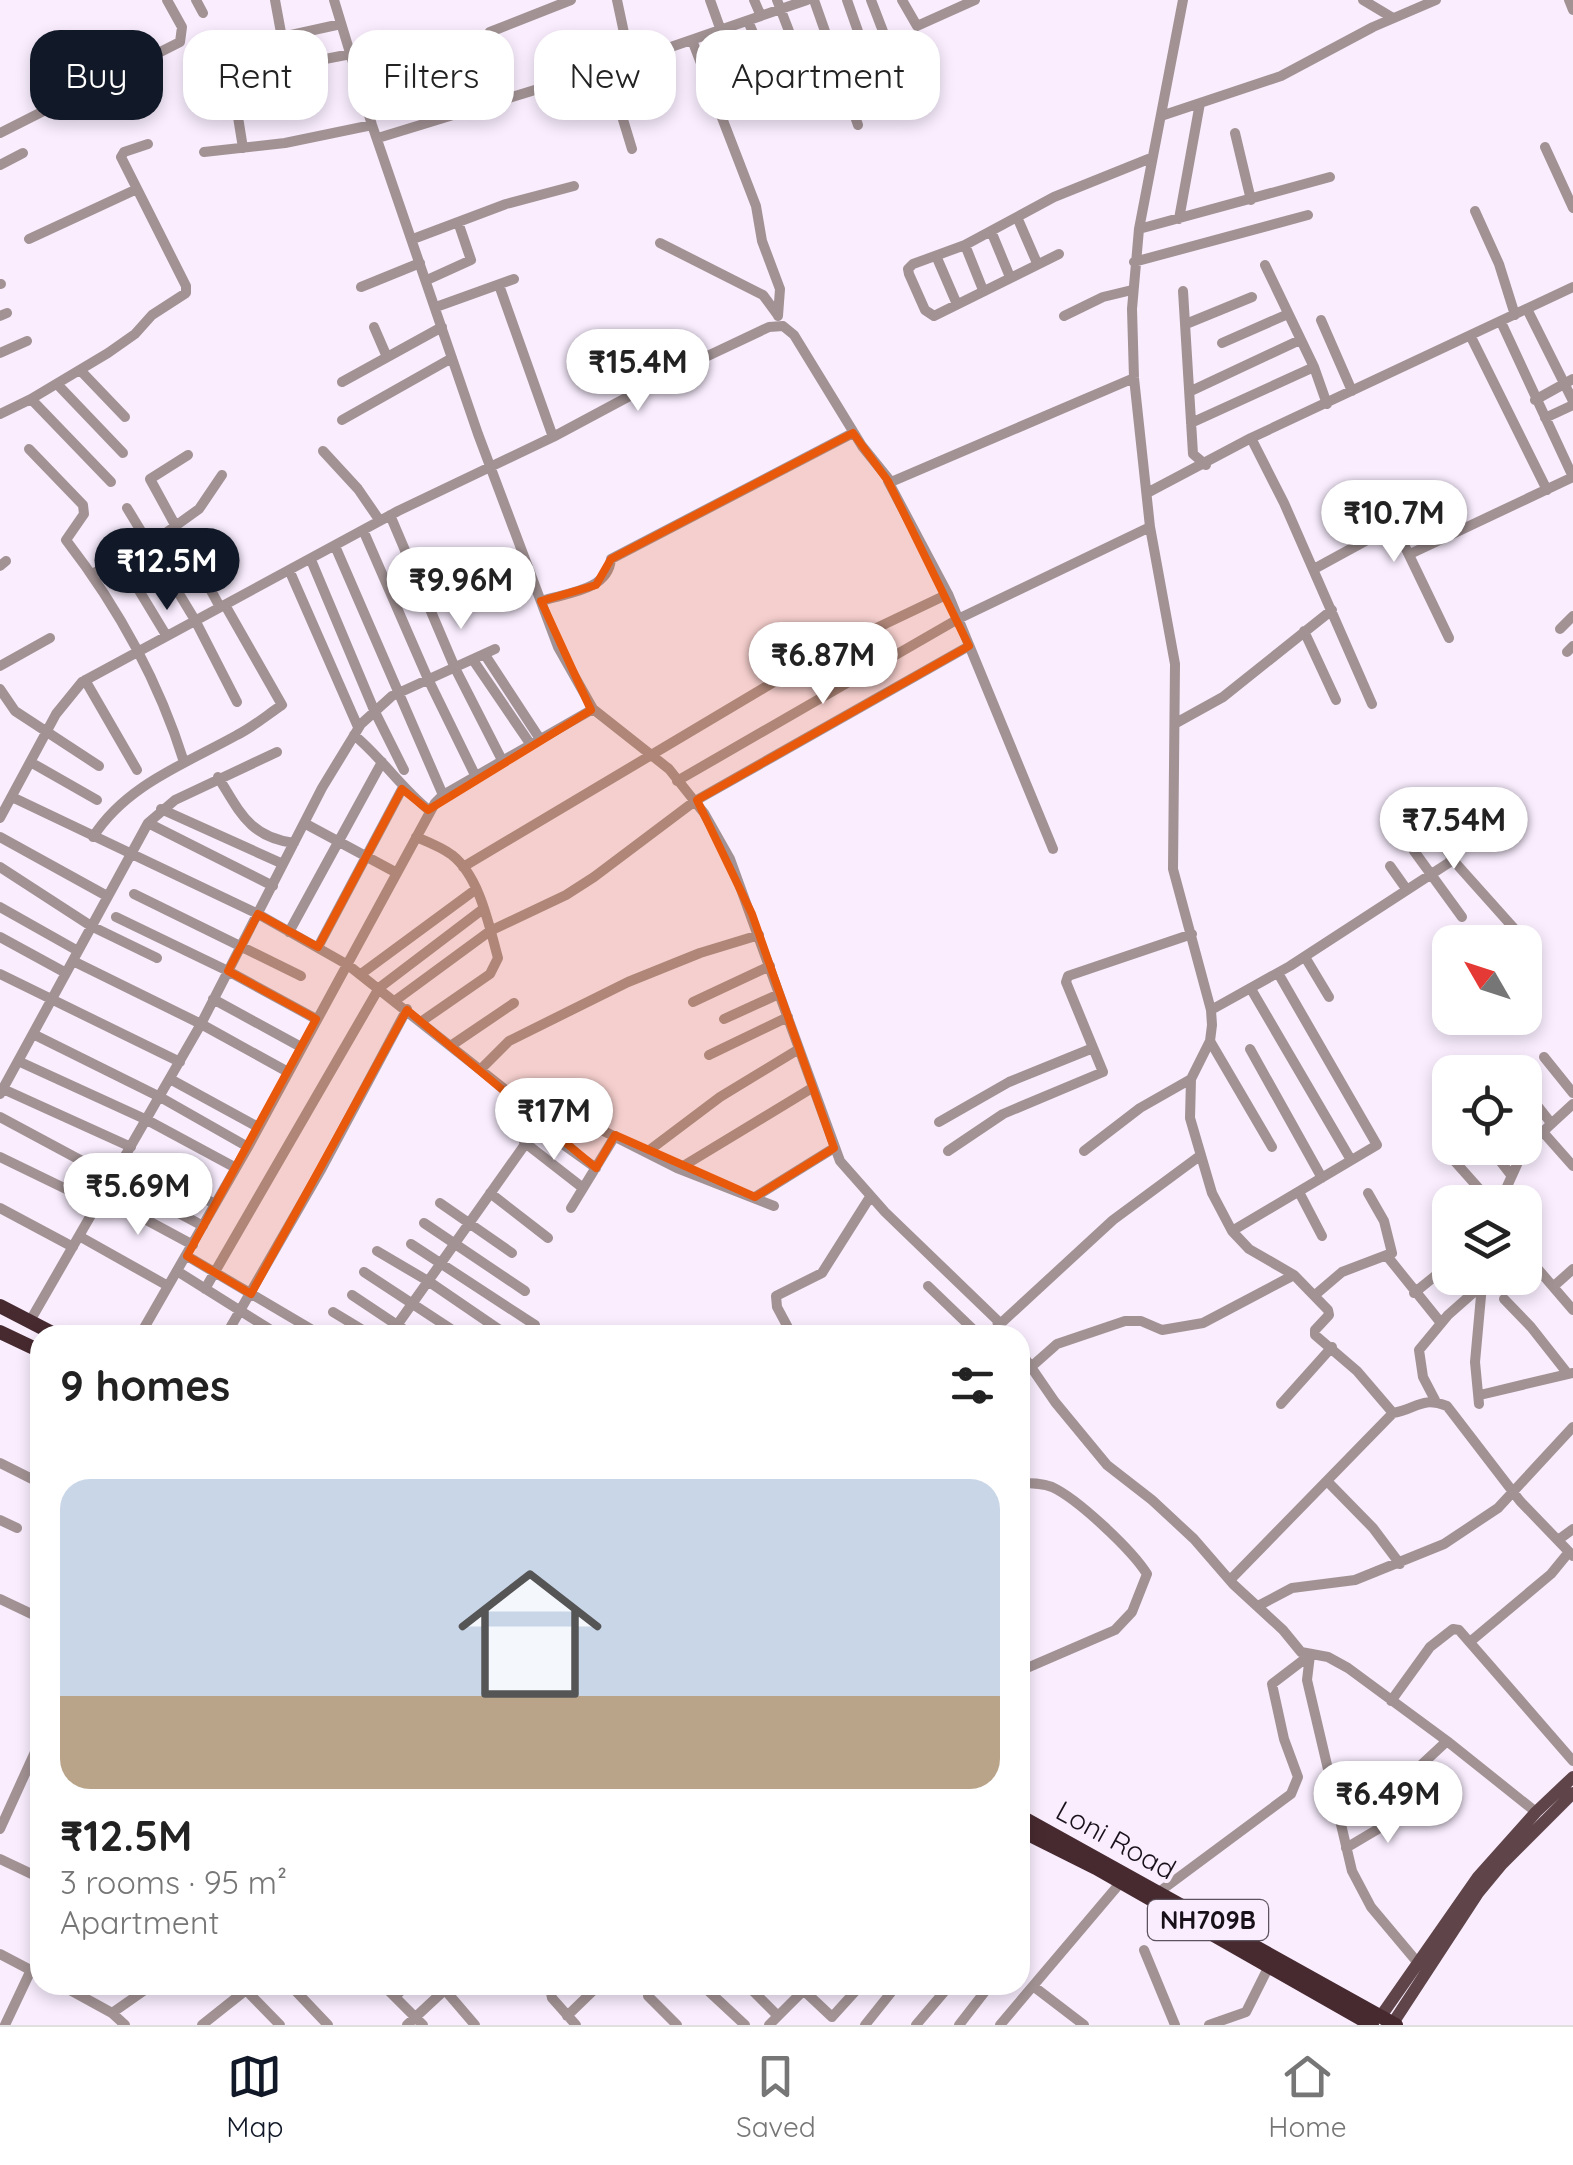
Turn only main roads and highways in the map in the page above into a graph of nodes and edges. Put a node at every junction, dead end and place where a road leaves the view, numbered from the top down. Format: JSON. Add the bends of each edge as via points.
{"nodes":[{"id":1,"x":0,"y":1306,"type":"edge"},
{"id":2,"x":37,"y":1325,"type":"edge"},
{"id":3,"x":0,"y":1332,"type":"edge"},
{"id":4,"x":30,"y":1346,"type":"edge"},
{"id":5,"x":1573,"y":1777,"type":"edge"},
{"id":6,"x":1573,"y":1793,"type":"edge"},
{"id":7,"x":1534,"y":1820,"type":"junction"},
{"id":8,"x":1030,"y":1822,"type":"edge"},
{"id":9,"x":1030,"y":1835,"type":"edge"},
{"id":10,"x":1351,"y":2020,"type":"edge"},
{"id":11,"x":1385,"y":2022,"type":"edge"}],
"edges":[{"from":1,"to":2,"type":"highway"},
{"from":3,"to":4,"type":"highway"},
{"from":5,"to":7,"type":"main road"},
{"from":6,"to":7,"type":"main road"},
{"from":7,"to":11,"type":"main road"},
{"from":7,"to":11,"type":"main road","via":[[1478,1877]]},
{"from":8,"to":11,"type":"highway","name":"Loni Road","number":"NH709B"},
{"from":9,"to":10,"type":"highway","name":"Loni Road","number":"NH709B"},
{"from":10,"to":11,"type":"highway","name":"Loni Road","number":"NH709B"}]}
